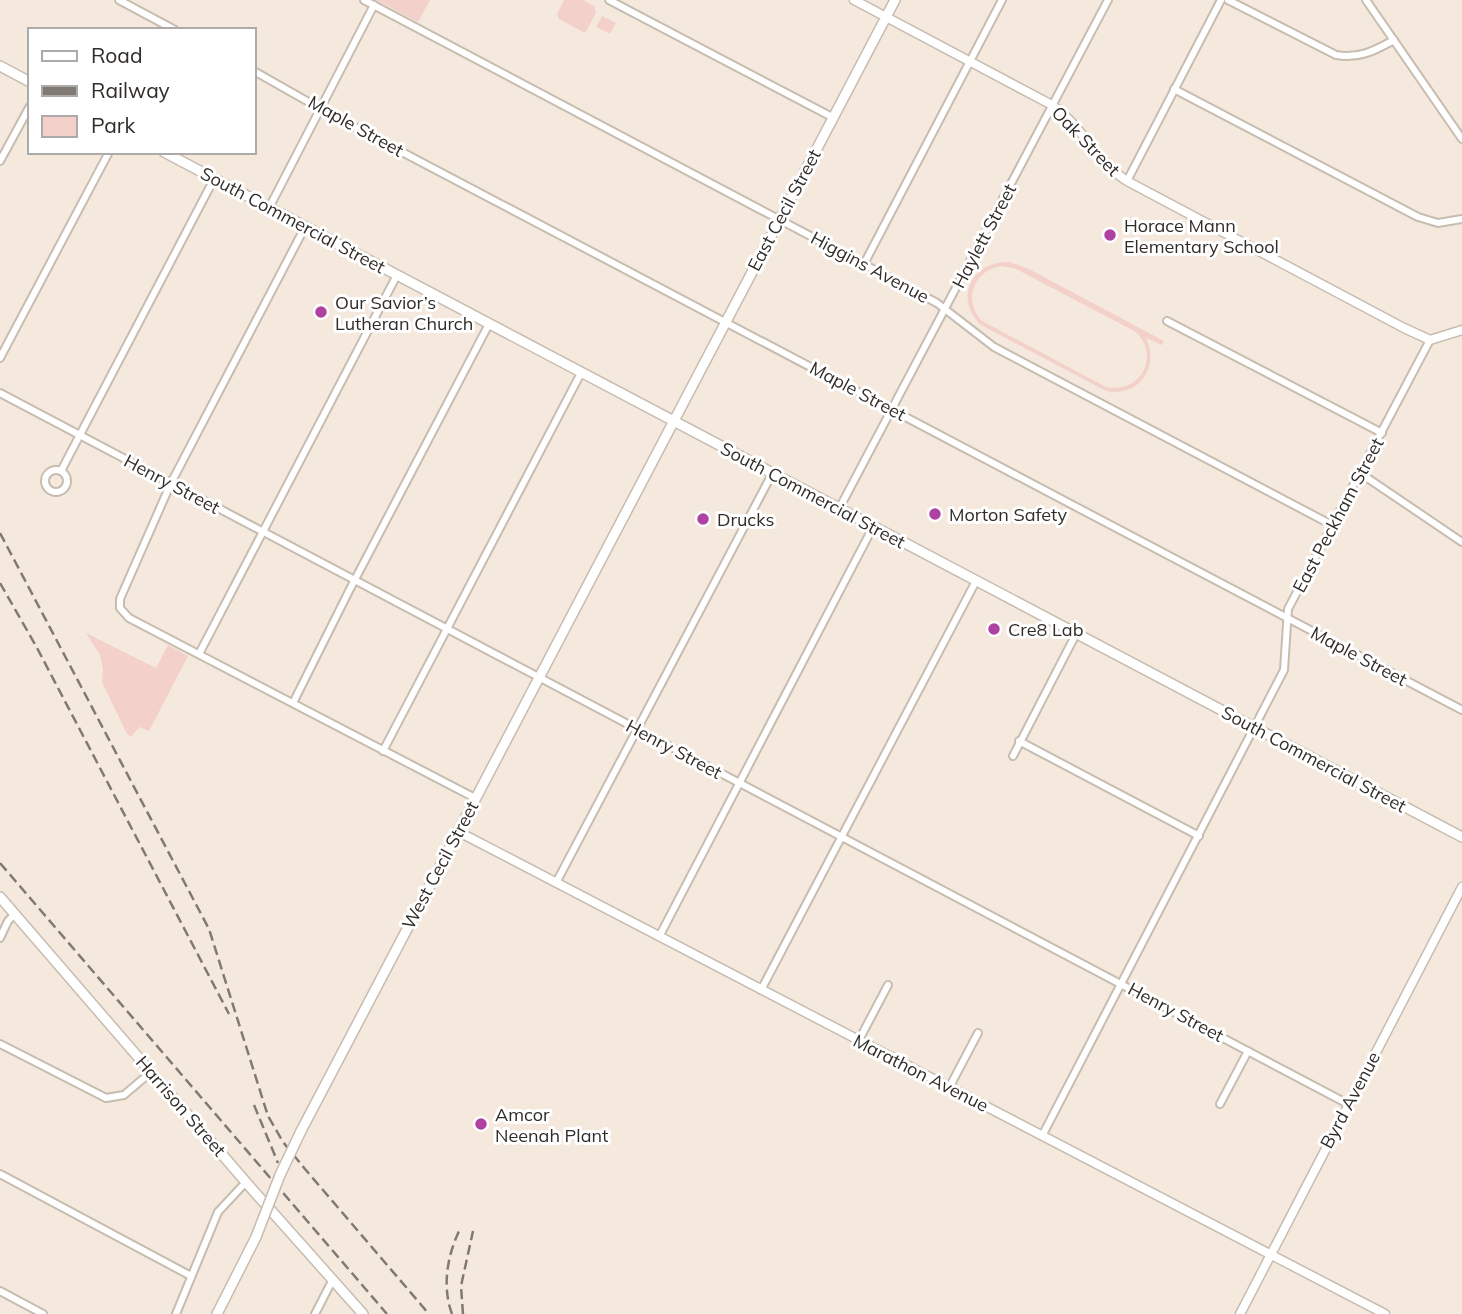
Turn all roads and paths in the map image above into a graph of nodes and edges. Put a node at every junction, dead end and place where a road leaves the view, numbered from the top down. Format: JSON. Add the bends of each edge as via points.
{"nodes":[{"id":1,"x":119,"y":0,"type":"edge"},
{"id":2,"x":364,"y":0,"type":"edge"},
{"id":3,"x":609,"y":0,"type":"edge"},
{"id":4,"x":854,"y":0,"type":"edge"},
{"id":5,"x":895,"y":0,"type":"edge"},
{"id":6,"x":1002,"y":0,"type":"edge"},
{"id":7,"x":1108,"y":0,"type":"edge"},
{"id":8,"x":1221,"y":0,"type":"edge"},
{"id":9,"x":1228,"y":0,"type":"edge"},
{"id":10,"x":1366,"y":0,"type":"edge"},
{"id":11,"x":374,"y":5,"type":"junction"},
{"id":12,"x":886,"y":17,"type":"junction"},
{"id":13,"x":171,"y":28,"type":"edge"},
{"id":14,"x":1394,"y":40,"type":"junction"},
{"id":15,"x":970,"y":61,"type":"junction"},
{"id":16,"x":0,"y":66,"type":"edge"},
{"id":17,"x":256,"y":72,"type":"edge"},
{"id":18,"x":28,"y":81,"type":"edge"},
{"id":19,"x":1174,"y":89,"type":"junction"},
{"id":20,"x":1052,"y":105,"type":"junction"},
{"id":21,"x":321,"y":108,"type":"junction"},
{"id":22,"x":28,"y":110,"type":"edge"},
{"id":23,"x":832,"y":117,"type":"junction"},
{"id":24,"x":1462,"y":139,"type":"edge"},
{"id":25,"x":108,"y":154,"type":"edge"},
{"id":26,"x":168,"y":154,"type":"edge"},
{"id":27,"x":0,"y":161,"type":"edge"},
{"id":28,"x":214,"y":179,"type":"junction"},
{"id":29,"x":1126,"y":181,"type":"junction"},
{"id":30,"x":269,"y":208,"type":"junction"},
{"id":31,"x":779,"y":218,"type":"junction"},
{"id":32,"x":1462,"y":219,"type":"edge"},
{"id":33,"x":305,"y":227,"type":"junction"},
{"id":34,"x":864,"y":264,"type":"junction"},
{"id":35,"x":397,"y":275,"type":"junction"},
{"id":36,"x":945,"y":308,"type":"junction"},
{"id":37,"x":1167,"y":321,"type":"dead end"},
{"id":38,"x":726,"y":322,"type":"junction"},
{"id":39,"x":489,"y":324,"type":"junction"},
{"id":40,"x":1462,"y":330,"type":"edge"},
{"id":41,"x":1430,"y":340,"type":"junction"},
{"id":42,"x":0,"y":358,"type":"edge"},
{"id":43,"x":581,"y":373,"type":"junction"},
{"id":44,"x":0,"y":393,"type":"edge"},
{"id":45,"x":892,"y":410,"type":"junction"},
{"id":46,"x":673,"y":421,"type":"junction"},
{"id":47,"x":1382,"y":433,"type":"junction"},
{"id":48,"x":79,"y":435,"type":"junction"},
{"id":49,"x":61,"y":471,"type":"dead end"},
{"id":50,"x":1360,"y":473,"type":"junction"},
{"id":51,"x":772,"y":474,"type":"junction"},
{"id":52,"x":171,"y":483,"type":"junction"},
{"id":53,"x":839,"y":509,"type":"junction"},
{"id":54,"x":1332,"y":526,"type":"junction"},
{"id":55,"x":873,"y":527,"type":"junction"},
{"id":56,"x":263,"y":532,"type":"junction"},
{"id":57,"x":1462,"y":542,"type":"edge"},
{"id":58,"x":355,"y":580,"type":"junction"},
{"id":59,"x":976,"y":581,"type":"junction"},
{"id":60,"x":1287,"y":617,"type":"junction"},
{"id":61,"x":447,"y":629,"type":"junction"},
{"id":62,"x":1076,"y":634,"type":"junction"},
{"id":63,"x":198,"y":654,"type":"junction"},
{"id":64,"x":538,"y":677,"type":"junction"},
{"id":65,"x":293,"y":703,"type":"junction"},
{"id":66,"x":1462,"y":710,"type":"edge"},
{"id":67,"x":1255,"y":727,"type":"junction"},
{"id":68,"x":636,"y":729,"type":"junction"},
{"id":69,"x":1020,"y":741,"type":"junction"},
{"id":70,"x":383,"y":751,"type":"junction"},
{"id":71,"x":1013,"y":756,"type":"dead end"},
{"id":72,"x":739,"y":783,"type":"junction"},
{"id":73,"x":475,"y":798,"type":"junction"},
{"id":74,"x":457,"y":831,"type":"junction"},
{"id":75,"x":1199,"y":836,"type":"junction"},
{"id":76,"x":842,"y":837,"type":"junction"},
{"id":77,"x":1462,"y":837,"type":"edge"},
{"id":78,"x":556,"y":881,"type":"junction"},
{"id":79,"x":1462,"y":887,"type":"edge"},
{"id":80,"x":0,"y":897,"type":"edge"},
{"id":81,"x":15,"y":914,"type":"junction"},
{"id":82,"x":660,"y":935,"type":"junction"},
{"id":83,"x":0,"y":938,"type":"edge"},
{"id":84,"x":1121,"y":984,"type":"junction"},
{"id":85,"x":888,"y":985,"type":"dead end"},
{"id":86,"x":761,"y":990,"type":"junction"},
{"id":87,"x":978,"y":1032,"type":"dead end"},
{"id":88,"x":859,"y":1040,"type":"junction"},
{"id":89,"x":0,"y":1044,"type":"edge"},
{"id":90,"x":1248,"y":1051,"type":"junction"},
{"id":91,"x":151,"y":1072,"type":"junction"},
{"id":92,"x":949,"y":1088,"type":"junction"},
{"id":93,"x":1220,"y":1104,"type":"dead end"},
{"id":94,"x":1348,"y":1104,"type":"junction"},
{"id":95,"x":1042,"y":1136,"type":"junction"},
{"id":96,"x":0,"y":1174,"type":"edge"},
{"id":97,"x":246,"y":1182,"type":"junction"},
{"id":98,"x":1270,"y":1255,"type":"junction"},
{"id":99,"x":191,"y":1276,"type":"junction"},
{"id":100,"x":333,"y":1279,"type":"junction"},
{"id":101,"x":0,"y":1291,"type":"edge"},
{"id":102,"x":43,"y":1314,"type":"edge"},
{"id":103,"x":176,"y":1314,"type":"edge"},
{"id":104,"x":217,"y":1314,"type":"edge"},
{"id":105,"x":315,"y":1314,"type":"edge"},
{"id":106,"x":363,"y":1314,"type":"edge"},
{"id":107,"x":1240,"y":1314,"type":"edge"},
{"id":108,"x":1385,"y":1314,"type":"edge"}],
"edges":[{"from":1,"to":13,"type":"street"},
{"from":2,"to":11,"type":"street","name":"Higgins Avenue"},
{"from":3,"to":23,"type":"street"},
{"from":4,"to":12,"type":"street","name":"Oak Street"},
{"from":5,"to":12,"type":"main road","name":"East Cecil Street"},
{"from":6,"to":15,"type":"street"},
{"from":7,"to":20,"type":"street","name":"Haylett Street"},
{"from":8,"to":19,"type":"street"},
{"from":9,"to":14,"type":"street","via":[[1336,55],[1368,54]]},
{"from":10,"to":14,"type":"street"},
{"from":11,"to":21,"type":"street"},
{"from":11,"to":31,"type":"street","name":"Higgins Avenue"},
{"from":12,"to":15,"type":"street","name":"Oak Street"},
{"from":12,"to":23,"type":"main road","name":"East Cecil Street"},
{"from":14,"to":24,"type":"street"},
{"from":15,"to":20,"type":"street","name":"Oak Street"},
{"from":15,"to":34,"type":"street"},
{"from":16,"to":18,"type":"main road"},
{"from":17,"to":21,"type":"street","name":"Maple Street"},
{"from":19,"to":29,"type":"street"},
{"from":19,"to":32,"type":"street","via":[[1418,217],[1438,223]]},
{"from":20,"to":29,"type":"street","name":"Oak Street"},
{"from":20,"to":36,"type":"street","name":"Haylett Street"},
{"from":21,"to":30,"type":"street"},
{"from":21,"to":38,"type":"street","name":"Maple Street"},
{"from":22,"to":27,"type":"street"},
{"from":23,"to":31,"type":"main road","name":"East Cecil Street"},
{"from":25,"to":42,"type":"street"},
{"from":26,"to":28,"type":"main road","name":"South Commercial Street"},
{"from":28,"to":30,"type":"main road","name":"South Commercial Street"},
{"from":28,"to":48,"type":"street"},
{"from":29,"to":41,"type":"street","name":"Oak Street"},
{"from":30,"to":33,"type":"main road","name":"South Commercial Street"},
{"from":31,"to":34,"type":"street","name":"Higgins Avenue"},
{"from":31,"to":38,"type":"main road","name":"East Cecil Street"},
{"from":33,"to":35,"type":"main road","name":"South Commercial Street"},
{"from":33,"to":52,"type":"street"},
{"from":34,"to":36,"type":"street","name":"Higgins Avenue"},
{"from":35,"to":39,"type":"main road","name":"South Commercial Street"},
{"from":35,"to":56,"type":"street"},
{"from":36,"to":45,"type":"street","name":"Haylett Street"},
{"from":36,"to":54,"type":"street","name":"Higgins Avenue","via":[[994,346]]},
{"from":37,"to":47,"type":"street"},
{"from":38,"to":45,"type":"street","name":"Maple Street"},
{"from":38,"to":46,"type":"main road","name":"East Cecil Street"},
{"from":39,"to":43,"type":"main road","name":"South Commercial Street"},
{"from":39,"to":58,"type":"street"},
{"from":40,"to":41,"type":"street"},
{"from":41,"to":47,"type":"street","name":"East Peckham Street"},
{"from":43,"to":46,"type":"main road","name":"South Commercial Street"},
{"from":43,"to":61,"type":"street"},
{"from":44,"to":48,"type":"street","name":"Henry Street"},
{"from":45,"to":53,"type":"street","name":"Haylett Street"},
{"from":45,"to":60,"type":"street","name":"Maple Street"},
{"from":46,"to":51,"type":"main road","name":"South Commercial Street"},
{"from":46,"to":64,"type":"main road","name":"West Cecil Street"},
{"from":47,"to":50,"type":"street","name":"East Peckham Street"},
{"from":48,"to":49,"type":"street"},
{"from":48,"to":52,"type":"street","name":"Henry Street"},
{"from":50,"to":54,"type":"street","name":"East Peckham Street"},
{"from":50,"to":57,"type":"street"},
{"from":51,"to":53,"type":"main road","name":"South Commercial Street"},
{"from":51,"to":68,"type":"street"},
{"from":52,"to":56,"type":"street","name":"Henry Street"},
{"from":52,"to":63,"type":"street","via":[[120,608],[128,618]]},
{"from":53,"to":55,"type":"main road","name":"South Commercial Street"},
{"from":54,"to":60,"type":"street","name":"East Peckham Street"},
{"from":55,"to":59,"type":"main road","name":"South Commercial Street"},
{"from":55,"to":72,"type":"street"},
{"from":56,"to":58,"type":"street","name":"Henry Street"},
{"from":56,"to":63,"type":"street"},
{"from":58,"to":61,"type":"street","name":"Henry Street"},
{"from":58,"to":65,"type":"street"},
{"from":59,"to":62,"type":"main road","name":"South Commercial Street"},
{"from":59,"to":76,"type":"street"},
{"from":60,"to":66,"type":"street","name":"Maple Street"},
{"from":60,"to":67,"type":"street","name":"East Peckham Street","via":[[1284,670]]},
{"from":61,"to":64,"type":"street","name":"Henry Street"},
{"from":61,"to":70,"type":"street"},
{"from":62,"to":67,"type":"main road","name":"South Commercial Street"},
{"from":62,"to":69,"type":"street"},
{"from":63,"to":65,"type":"street"},
{"from":64,"to":68,"type":"street","name":"Henry Street"},
{"from":64,"to":73,"type":"main road","name":"West Cecil Street"},
{"from":65,"to":70,"type":"street"},
{"from":67,"to":75,"type":"street","name":"East Peckham Street"},
{"from":67,"to":77,"type":"main road","name":"South Commercial Street"},
{"from":68,"to":72,"type":"street","name":"Henry Street"},
{"from":68,"to":78,"type":"street"},
{"from":69,"to":71,"type":"street"},
{"from":69,"to":75,"type":"street"},
{"from":70,"to":73,"type":"street"},
{"from":72,"to":76,"type":"street","name":"Henry Street"},
{"from":72,"to":82,"type":"street"},
{"from":73,"to":74,"type":"main road","name":"West Cecil Street"},
{"from":74,"to":78,"type":"street","name":"Marathon Avenue"},
{"from":74,"to":104,"type":"main road","name":"West Cecil Street","bridge":true,"via":[[300,1131],[256,1237]]},
{"from":75,"to":84,"type":"street","name":"East Peckham Street"},
{"from":76,"to":84,"type":"street","name":"Henry Street"},
{"from":76,"to":86,"type":"street"},
{"from":78,"to":82,"type":"street","name":"Marathon Avenue"},
{"from":79,"to":94,"type":"street","name":"Byrd Avenue"},
{"from":80,"to":81,"type":"main road","name":"Harrison Street"},
{"from":81,"to":83,"type":"street"},
{"from":81,"to":91,"type":"main road","name":"Harrison Street"},
{"from":82,"to":86,"type":"street","name":"Marathon Avenue"},
{"from":84,"to":90,"type":"street","name":"Henry Street"},
{"from":84,"to":95,"type":"street","name":"East Peckham Street"},
{"from":85,"to":88,"type":"street"},
{"from":86,"to":88,"type":"street","name":"Marathon Avenue"},
{"from":87,"to":92,"type":"street"},
{"from":88,"to":92,"type":"street","name":"Marathon Avenue"},
{"from":89,"to":91,"type":"street","via":[[106,1098],[124,1096]]},
{"from":90,"to":93,"type":"street"},
{"from":90,"to":94,"type":"street","name":"Henry Street"},
{"from":91,"to":97,"type":"main road","name":"Harrison Street"},
{"from":92,"to":95,"type":"street","name":"Marathon Avenue"},
{"from":94,"to":98,"type":"street","name":"Byrd Avenue"},
{"from":95,"to":98,"type":"street","name":"Marathon Avenue"},
{"from":96,"to":99,"type":"street"},
{"from":97,"to":99,"type":"street","via":[[218,1212]]},
{"from":97,"to":100,"type":"main road","name":"Harrison Street"},
{"from":98,"to":107,"type":"street","name":"Byrd Avenue"},
{"from":98,"to":108,"type":"street","name":"Marathon Avenue"},
{"from":99,"to":103,"type":"street"},
{"from":100,"to":105,"type":"street"},
{"from":100,"to":106,"type":"main road","name":"Harrison Street"},
{"from":101,"to":102,"type":"street"}]}
